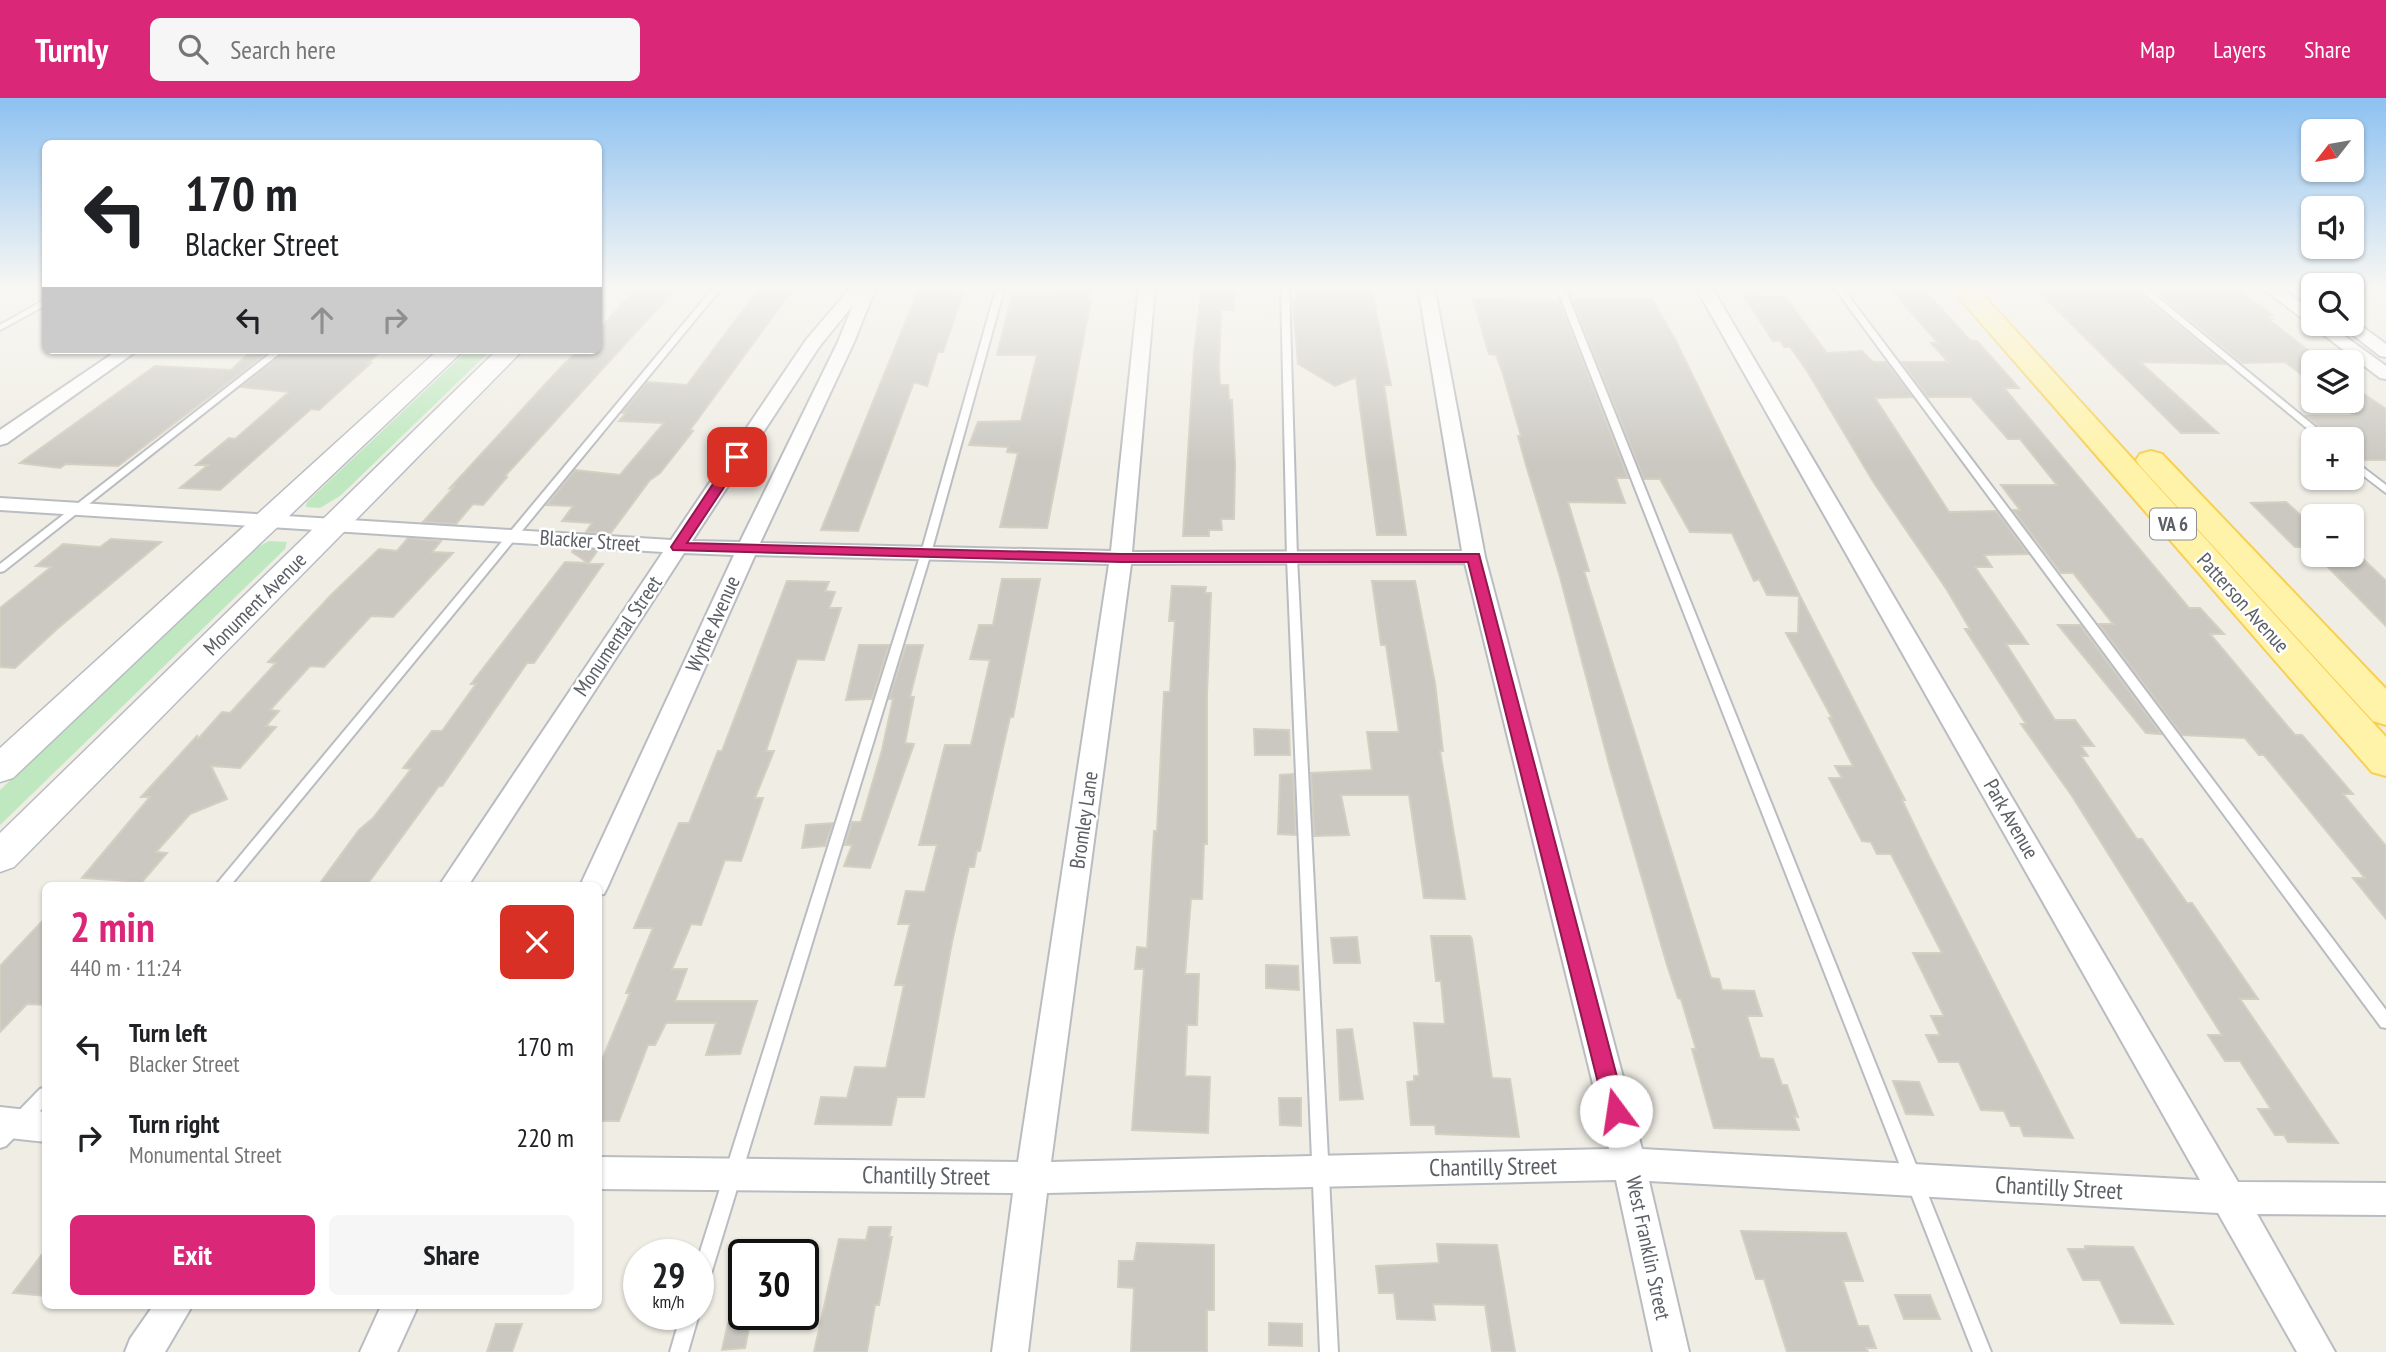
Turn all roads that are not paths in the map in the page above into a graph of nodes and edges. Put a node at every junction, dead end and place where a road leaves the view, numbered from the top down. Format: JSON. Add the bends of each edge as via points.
{"nodes":[{"id":1,"x":670,"y":345,"type":"edge"},
{"id":2,"x":812,"y":345,"type":"edge"},
{"id":3,"x":845,"y":345,"type":"edge"},
{"id":4,"x":985,"y":345,"type":"edge"},
{"id":5,"x":1141,"y":345,"type":"edge"},
{"id":6,"x":1287,"y":345,"type":"edge"},
{"id":7,"x":1436,"y":345,"type":"edge"},
{"id":8,"x":1583,"y":345,"type":"edge"},
{"id":9,"x":1737,"y":345,"type":"edge"},
{"id":10,"x":1881,"y":345,"type":"edge"},
{"id":11,"x":2013,"y":345,"type":"edge"},
{"id":12,"x":2043,"y":345,"type":"edge"},
{"id":13,"x":2210,"y":345,"type":"edge"},
{"id":14,"x":2346,"y":345,"type":"edge"},
{"id":15,"x":122,"y":354,"type":"edge"},
{"id":16,"x":276,"y":354,"type":"edge"},
{"id":17,"x":448,"y":354,"type":"edge"},
{"id":18,"x":507,"y":354,"type":"edge"},
{"id":19,"x":2386,"y":374,"type":"edge"},
{"id":20,"x":2310,"y":427,"type":"edge"},
{"id":21,"x":0,"y":439,"type":"edge"},
{"id":22,"x":2364,"y":472,"type":"edge"},
{"id":23,"x":2386,"y":490,"type":"edge"},
{"id":24,"x":0,"y":504,"type":"edge"},
{"id":25,"x":79,"y":507,"type":"junction"},
{"id":26,"x":269,"y":520,"type":"junction"},
{"id":27,"x":335,"y":524,"type":"junction"},
{"id":28,"x":511,"y":535,"type":"junction"},
{"id":29,"x":678,"y":547,"type":"junction"},
{"id":30,"x":747,"y":549,"type":"junction"},
{"id":31,"x":926,"y":554,"type":"junction"},
{"id":32,"x":1474,"y":557,"type":"junction"},
{"id":33,"x":1121,"y":558,"type":"junction"},
{"id":34,"x":1292,"y":558,"type":"junction"},
{"id":35,"x":0,"y":569,"type":"edge"},
{"id":36,"x":2386,"y":712,"type":"edge"},
{"id":37,"x":2386,"y":762,"type":"edge"},
{"id":38,"x":0,"y":769,"type":"edge"},
{"id":39,"x":0,"y":857,"type":"edge"},
{"id":40,"x":225,"y":882,"type":"edge"},
{"id":41,"x":456,"y":882,"type":"edge"},
{"id":42,"x":596,"y":882,"type":"edge"},
{"id":43,"x":2386,"y":1022,"type":"edge"},
{"id":44,"x":42,"y":1098,"type":"edge"},
{"id":45,"x":15,"y":1128,"type":"edge"},
{"id":46,"x":1629,"y":1164,"type":"junction"},
{"id":47,"x":1321,"y":1171,"type":"junction"},
{"id":48,"x":602,"y":1173,"type":"edge"},
{"id":49,"x":732,"y":1174,"type":"junction"},
{"id":50,"x":1032,"y":1178,"type":"junction"},
{"id":51,"x":1914,"y":1180,"type":"junction"},
{"id":52,"x":2230,"y":1198,"type":"junction"},
{"id":53,"x":2386,"y":1199,"type":"edge"},
{"id":54,"x":712,"y":1239,"type":"edge"},
{"id":55,"x":172,"y":1309,"type":"edge"},
{"id":56,"x":399,"y":1309,"type":"edge"},
{"id":57,"x":685,"y":1330,"type":"edge"},
{"id":58,"x":143,"y":1352,"type":"edge"},
{"id":59,"x":378,"y":1352,"type":"edge"},
{"id":60,"x":679,"y":1352,"type":"edge"},
{"id":61,"x":1010,"y":1352,"type":"edge"},
{"id":62,"x":1329,"y":1352,"type":"edge"},
{"id":63,"x":1671,"y":1352,"type":"edge"},
{"id":64,"x":1982,"y":1352,"type":"edge"},
{"id":65,"x":2317,"y":1352,"type":"edge"}],
"edges":[{"from":1,"to":28,"type":"lane"},
{"from":2,"to":29,"type":"street","name":"Monumental Street"},
{"from":3,"to":30,"type":"street","name":"Wythe Avenue"},
{"from":4,"to":31,"type":"lane"},
{"from":5,"to":33,"type":"street","name":"Bromley Lane"},
{"from":6,"to":34,"type":"lane"},
{"from":7,"to":32,"type":"street","name":"West Franklin Street"},
{"from":8,"to":51,"type":"lane"},
{"from":9,"to":52,"type":"street","name":"Park Avenue"},
{"from":10,"to":43,"type":"lane"},
{"from":11,"to":37,"type":"main road","name":"Patterson Avenue","number":"VA 6"},
{"from":12,"to":36,"type":"main road","name":"Patterson Avenue","number":"VA 6"},
{"from":13,"to":20,"type":"lane"},
{"from":14,"to":19,"type":"street"},
{"from":15,"to":21,"type":"street"},
{"from":16,"to":25,"type":"lane"},
{"from":17,"to":26,"type":"street"},
{"from":18,"to":27,"type":"street","name":"Monument Avenue"},
{"from":22,"to":23,"type":"lane"},
{"from":24,"to":25,"type":"street","name":"Blacker Street"},
{"from":25,"to":26,"type":"street","name":"Blacker Street"},
{"from":25,"to":35,"type":"lane"},
{"from":26,"to":27,"type":"street","name":"Blacker Street"},
{"from":26,"to":38,"type":"street"},
{"from":27,"to":28,"type":"street","name":"Blacker Street"},
{"from":27,"to":39,"type":"street","name":"Monument Avenue"},
{"from":28,"to":29,"type":"street","name":"Blacker Street"},
{"from":28,"to":40,"type":"lane"},
{"from":29,"to":30,"type":"street","name":"Blacker Street"},
{"from":29,"to":41,"type":"street","name":"Monumental Street"},
{"from":30,"to":31,"type":"street","name":"Blacker Street"},
{"from":30,"to":42,"type":"street","name":"Wythe Avenue"},
{"from":31,"to":33,"type":"street","name":"Blacker Street"},
{"from":31,"to":49,"type":"lane"},
{"from":32,"to":34,"type":"street","name":"Blacker Street"},
{"from":32,"to":46,"type":"street","name":"West Franklin Street"},
{"from":33,"to":34,"type":"street","name":"Blacker Street"},
{"from":33,"to":50,"type":"street","name":"Bromley Lane"},
{"from":34,"to":47,"type":"lane"},
{"from":44,"to":45,"type":"lane"},
{"from":46,"to":47,"type":"street","name":"Chantilly Street"},
{"from":46,"to":51,"type":"street","name":"Chantilly Street"},
{"from":46,"to":63,"type":"street","name":"West Franklin Street"},
{"from":47,"to":50,"type":"street","name":"Chantilly Street"},
{"from":47,"to":62,"type":"lane"},
{"from":48,"to":49,"type":"street","name":"Chantilly Street"},
{"from":49,"to":50,"type":"street","name":"Chantilly Street"},
{"from":49,"to":54,"type":"lane"},
{"from":50,"to":61,"type":"street","name":"Bromley Lane"},
{"from":51,"to":52,"type":"street","name":"Chantilly Street"},
{"from":51,"to":64,"type":"lane"},
{"from":52,"to":53,"type":"street","name":"Chantilly Street"},
{"from":52,"to":65,"type":"street","name":"Park Avenue"},
{"from":55,"to":58,"type":"street"},
{"from":56,"to":59,"type":"street"},
{"from":57,"to":60,"type":"lane"}]}
